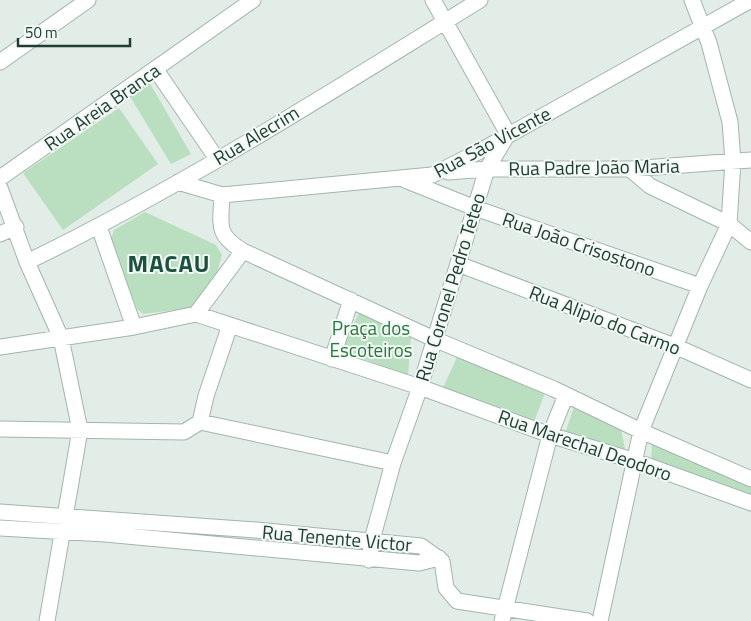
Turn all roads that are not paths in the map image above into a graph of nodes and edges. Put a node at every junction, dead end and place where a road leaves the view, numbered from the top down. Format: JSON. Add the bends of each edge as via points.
{"nodes":[{"id":1,"x":88,"y":0,"type":"edge"},
{"id":2,"x":253,"y":0,"type":"edge"},
{"id":3,"x":433,"y":0,"type":"edge"},
{"id":4,"x":480,"y":0,"type":"edge"},
{"id":5,"x":692,"y":0,"type":"edge"},
{"id":6,"x":751,"y":0,"type":"edge"},
{"id":7,"x":445,"y":22,"type":"junction"},
{"id":8,"x":704,"y":27,"type":"junction"},
{"id":9,"x":0,"y":62,"type":"edge"},
{"id":10,"x":156,"y":70,"type":"junction"},
{"id":11,"x":508,"y":134,"type":"junction"},
{"id":12,"x":217,"y":160,"type":"junction"},
{"id":13,"x":733,"y":160,"type":"junction"},
{"id":14,"x":751,"y":160,"type":"edge"},
{"id":15,"x":487,"y":169,"type":"junction"},
{"id":16,"x":630,"y":169,"type":"junction"},
{"id":17,"x":437,"y":172,"type":"junction"},
{"id":18,"x":0,"y":178,"type":"edge"},
{"id":19,"x":403,"y":179,"type":"junction"},
{"id":20,"x":178,"y":182,"type":"junction"},
{"id":21,"x":0,"y":188,"type":"edge"},
{"id":22,"x":222,"y":195,"type":"junction"},
{"id":23,"x":475,"y":208,"type":"junction"},
{"id":24,"x":729,"y":224,"type":"junction"},
{"id":25,"x":16,"y":226,"type":"junction"},
{"id":26,"x":99,"y":228,"type":"junction"},
{"id":27,"x":0,"y":234,"type":"edge"},
{"id":28,"x":751,"y":242,"type":"edge"},
{"id":29,"x":243,"y":251,"type":"junction"},
{"id":30,"x":27,"y":262,"type":"junction"},
{"id":31,"x":458,"y":264,"type":"junction"},
{"id":32,"x":700,"y":286,"type":"junction"},
{"id":33,"x":351,"y":300,"type":"junction"},
{"id":34,"x":196,"y":314,"type":"junction"},
{"id":35,"x":230,"y":325,"type":"junction"},
{"id":36,"x":134,"y":327,"type":"junction"},
{"id":37,"x":61,"y":338,"type":"junction"},
{"id":38,"x":434,"y":339,"type":"junction"},
{"id":39,"x":0,"y":347,"type":"edge"},
{"id":40,"x":677,"y":347,"type":"junction"},
{"id":41,"x":332,"y":359,"type":"junction"},
{"id":42,"x":751,"y":380,"type":"edge"},
{"id":43,"x":420,"y":387,"type":"junction"},
{"id":44,"x":566,"y":395,"type":"junction"},
{"id":45,"x":200,"y":422,"type":"junction"},
{"id":46,"x":0,"y":429,"type":"edge"},
{"id":47,"x":80,"y":430,"type":"junction"},
{"id":48,"x":641,"y":431,"type":"junction"},
{"id":49,"x":550,"y":435,"type":"junction"},
{"id":50,"x":635,"y":461,"type":"junction"},
{"id":51,"x":393,"y":463,"type":"junction"},
{"id":52,"x":751,"y":479,"type":"edge"},
{"id":53,"x":751,"y":503,"type":"edge"},
{"id":54,"x":0,"y":512,"type":"edge"},
{"id":55,"x":65,"y":516,"type":"junction"},
{"id":56,"x":0,"y":528,"type":"edge"},
{"id":57,"x":256,"y":530,"type":"junction"},
{"id":58,"x":62,"y":532,"type":"junction"},
{"id":59,"x":372,"y":540,"type":"junction"},
{"id":60,"x":254,"y":549,"type":"junction"},
{"id":61,"x":440,"y":558,"type":"junction"},
{"id":62,"x":368,"y":560,"type":"junction"},
{"id":63,"x":504,"y":615,"type":"edge"},
{"id":64,"x":48,"y":621,"type":"edge"},
{"id":65,"x":587,"y":621,"type":"edge"},
{"id":66,"x":600,"y":621,"type":"edge"}],
"edges":[{"from":1,"to":9,"type":"street"},
{"from":2,"to":10,"type":"street","name":"Rua Areia Branca"},
{"from":3,"to":7,"type":"street"},
{"from":4,"to":7,"type":"street","name":"Rua Alecrim"},
{"from":5,"to":8,"type":"street"},
{"from":6,"to":8,"type":"street","name":"Rua São Vicente"},
{"from":7,"to":11,"type":"street"},
{"from":7,"to":12,"type":"street","name":"Rua Alecrim"},
{"from":8,"to":11,"type":"street","name":"Rua São Vicente"},
{"from":8,"to":13,"type":"street","via":[[730,122]]},
{"from":10,"to":12,"type":"street"},
{"from":10,"to":18,"type":"street","name":"Rua Areia Branca"},
{"from":11,"to":15,"type":"street","name":"Rua Coronel Pedro Teteo"},
{"from":11,"to":17,"type":"street","name":"Rua São Vicente","via":[[480,152]]},
{"from":12,"to":20,"type":"street","name":"Rua Alecrim"},
{"from":13,"to":14,"type":"street","name":"Rua Padre João Maria"},
{"from":13,"to":16,"type":"street","name":"Rua Padre João Maria"},
{"from":13,"to":24,"type":"street"},
{"from":15,"to":16,"type":"street","name":"Rua Padre João Maria"},
{"from":15,"to":17,"type":"street","name":"Rua Padre João Maria"},
{"from":15,"to":23,"type":"street","name":"Rua Coronel Pedro Teteo"},
{"from":16,"to":24,"type":"street","via":[[650,186]]},
{"from":17,"to":19,"type":"street","name":"Rua São Vicente"},
{"from":19,"to":22,"type":"street","name":"Rua São Vicente"},
{"from":19,"to":23,"type":"street","name":"Rua João Crisostono"},
{"from":20,"to":22,"type":"street","name":"Rua São Vicente"},
{"from":20,"to":26,"type":"street","name":"Rua Alecrim"},
{"from":21,"to":25,"type":"street"},
{"from":22,"to":29,"type":"street","name":"Rua Marechal Deodoro","via":[[222,232],[228,242]]},
{"from":23,"to":31,"type":"street","name":"Rua Coronel Pedro Teteo"},
{"from":23,"to":32,"type":"street","name":"Rua João Crisostono"},
{"from":24,"to":28,"type":"street"},
{"from":24,"to":32,"type":"street"},
{"from":25,"to":27,"type":"street"},
{"from":25,"to":30,"type":"street"},
{"from":26,"to":30,"type":"street","name":"Rua Alecrim"},
{"from":26,"to":36,"type":"street"},
{"from":29,"to":33,"type":"street","name":"Rua Marechal Deodoro"},
{"from":29,"to":34,"type":"street"},
{"from":30,"to":37,"type":"street"},
{"from":31,"to":38,"type":"street","name":"Rua Coronel Pedro Teteo"},
{"from":31,"to":40,"type":"street","name":"Rua Alipio do Carmo"},
{"from":32,"to":40,"type":"street"},
{"from":33,"to":38,"type":"street","name":"Rua Marechal Deodoro"},
{"from":33,"to":41,"type":"street"},
{"from":34,"to":35,"type":"street","name":"Rua Marechal Deodoro"},
{"from":34,"to":36,"type":"street"},
{"from":35,"to":41,"type":"street","name":"Rua Marechal Deodoro"},
{"from":35,"to":45,"type":"street"},
{"from":36,"to":37,"type":"street"},
{"from":37,"to":39,"type":"street"},
{"from":37,"to":47,"type":"street"},
{"from":38,"to":43,"type":"street","name":"Rua Coronel Pedro Teteo"},
{"from":38,"to":44,"type":"street","name":"Rua Marechal Deodoro"},
{"from":40,"to":42,"type":"street","name":"Rua Alipio do Carmo"},
{"from":40,"to":48,"type":"street"},
{"from":41,"to":43,"type":"street","name":"Rua Marechal Deodoro"},
{"from":43,"to":49,"type":"street","name":"Rua Marechal Deodoro"},
{"from":43,"to":51,"type":"street","name":"Rua Coronel Pedro Teteo"},
{"from":44,"to":48,"type":"street","name":"Rua Marechal Deodoro"},
{"from":44,"to":49,"type":"street"},
{"from":45,"to":47,"type":"street","via":[[184,432]]},
{"from":45,"to":51,"type":"street"},
{"from":46,"to":47,"type":"street"},
{"from":47,"to":55,"type":"street"},
{"from":48,"to":50,"type":"street"},
{"from":48,"to":52,"type":"street","name":"Rua Marechal Deodoro"},
{"from":49,"to":50,"type":"street","name":"Rua Marechal Deodoro"},
{"from":49,"to":63,"type":"street"},
{"from":50,"to":53,"type":"street","name":"Rua Marechal Deodoro"},
{"from":50,"to":66,"type":"street"},
{"from":51,"to":59,"type":"street","name":"Rua Coronel Pedro Teteo"},
{"from":54,"to":55,"type":"street","name":"Rua Tenente Victor"},
{"from":55,"to":57,"type":"street","name":"Rua Tenente Victor"},
{"from":55,"to":58,"type":"street"},
{"from":56,"to":58,"type":"street","name":"Rua Tenente Victor"},
{"from":57,"to":59,"type":"street","name":"Rua Tenente Victor"},
{"from":57,"to":60,"type":"street"},
{"from":58,"to":60,"type":"street","name":"Rua Tenente Victor"},
{"from":58,"to":64,"type":"street"},
{"from":59,"to":61,"type":"street","name":"Rua Tenente Victor","via":[[421,546]]},
{"from":59,"to":62,"type":"street","name":"Rua Coronel Pedro Teteo"},
{"from":60,"to":62,"type":"street","name":"Rua Tenente Victor"},
{"from":61,"to":62,"type":"street","name":"Rua Tenente Victor","via":[[418,563]]},
{"from":61,"to":63,"type":"street","via":[[446,588],[457,601]]},
{"from":63,"to":65,"type":"street"}]}
